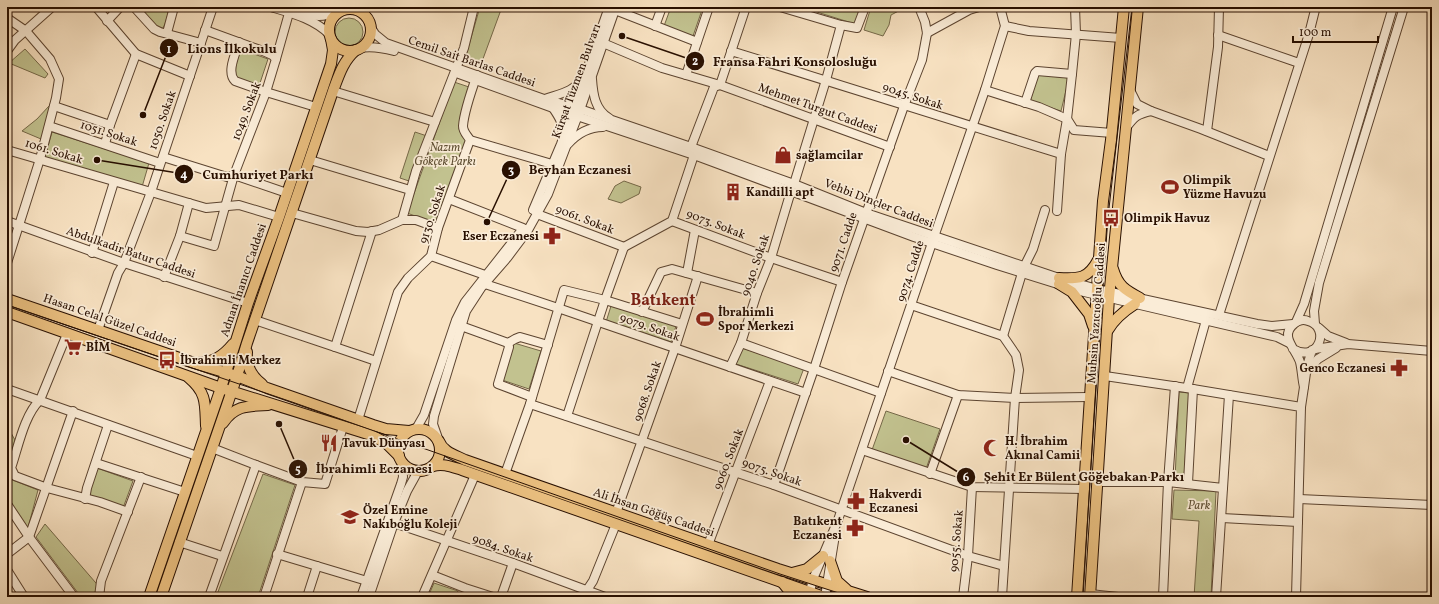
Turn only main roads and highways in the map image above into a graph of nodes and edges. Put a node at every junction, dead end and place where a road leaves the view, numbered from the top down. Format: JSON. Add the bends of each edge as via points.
{"nodes":[{"id":1,"x":1124,"y":7,"type":"edge"},
{"id":2,"x":1138,"y":7,"type":"edge"},
{"id":3,"x":343,"y":10,"type":"edge"},
{"id":4,"x":364,"y":11,"type":"edge"},
{"id":5,"x":331,"y":37,"type":"junction"},
{"id":6,"x":358,"y":49,"type":"junction"},
{"id":7,"x":1099,"y":258,"type":"junction"},
{"id":8,"x":1112,"y":267,"type":"junction"},
{"id":9,"x":7,"y":299,"type":"edge"},
{"id":10,"x":7,"y":312,"type":"edge"},
{"id":11,"x":1094,"y":328,"type":"junction"},
{"id":12,"x":1107,"y":332,"type":"junction"},
{"id":13,"x":236,"y":339,"type":"junction"},
{"id":14,"x":247,"y":342,"type":"junction"},
{"id":15,"x":194,"y":363,"type":"junction"},
{"id":16,"x":226,"y":373,"type":"junction"},
{"id":17,"x":185,"y":374,"type":"junction"},
{"id":18,"x":237,"y":376,"type":"junction"},
{"id":19,"x":221,"y":388,"type":"junction"},
{"id":20,"x":267,"y":388,"type":"junction"},
{"id":21,"x":232,"y":391,"type":"junction"},
{"id":22,"x":276,"y":405,"type":"junction"},
{"id":23,"x":412,"y":430,"type":"junction"},
{"id":24,"x":206,"y":432,"type":"junction"},
{"id":25,"x":218,"y":432,"type":"junction"},
{"id":26,"x":439,"y":441,"type":"junction"},
{"id":27,"x":400,"y":459,"type":"junction"},
{"id":28,"x":430,"y":468,"type":"junction"},
{"id":29,"x":791,"y":573,"type":"junction"},
{"id":30,"x":780,"y":581,"type":"junction"},
{"id":31,"x":847,"y":590,"type":"junction"},
{"id":32,"x":809,"y":595,"type":"edge"},
{"id":33,"x":1090,"y":595,"type":"edge"},
{"id":34,"x":149,"y":597,"type":"edge"},
{"id":35,"x":161,"y":597,"type":"edge"},
{"id":36,"x":794,"y":597,"type":"edge"},
{"id":37,"x":824,"y":597,"type":"edge"},
{"id":38,"x":867,"y":597,"type":"edge"},
{"id":39,"x":1076,"y":597,"type":"edge"}],
"edges":[{"from":1,"to":7,"type":"main road","name":"Muhsin Yazıcıoğlu Caddesi"},
{"from":2,"to":8,"type":"main road","name":"Muhsin Yazıcıoğlu Caddesi"},
{"from":3,"to":4,"type":"main road"},
{"from":3,"to":5,"type":"main road","via":[[331,22]]},
{"from":4,"to":6,"type":"main road","via":[[370,26],[369,38]]},
{"from":5,"to":6,"type":"main road","via":[[340,48],[348,51]]},
{"from":5,"to":13,"type":"main road","name":"Adnan İnanıcı Caddesi","via":[[331,64]]},
{"from":6,"to":14,"type":"main road","name":"Adnan İnanıcı Caddesi","via":[[350,55],[342,68],[333,91]]},
{"from":7,"to":11,"type":"main road","name":"Muhsin Yazıcıoğlu Caddesi"},
{"from":7,"to":11,"type":"main road","via":[[1093,270],[1085,276],[1059,281],[1080,301]]},
{"from":8,"to":12,"type":"main road","name":"Muhsin Yazıcıoğlu Caddesi"},
{"from":8,"to":12,"type":"main road","via":[[1120,285],[1138,301],[1118,316]]},
{"from":9,"to":15,"type":"main road","name":"Hasan Celal Güzel Caddesi"},
{"from":10,"to":17,"type":"main road"},
{"from":11,"to":39,"type":"main road","name":"Muhsin Yazıcıoğlu Caddesi"},
{"from":12,"to":33,"type":"main road","name":"Muhsin Yazıcıoğlu Caddesi"},
{"from":13,"to":15,"type":"main road","via":[[228,351],[216,360]]},
{"from":13,"to":16,"type":"main road","name":"Adnan İnanıcı Caddesi"},
{"from":14,"to":18,"type":"main road","name":"Adnan İnanıcı Caddesi"},
{"from":14,"to":20,"type":"main road","via":[[248,366],[258,381]]},
{"from":15,"to":16,"type":"main road","name":"Hasan Celal Güzel Caddesi"},
{"from":16,"to":18,"type":"main road","name":"Hasan Celal Güzel Caddesi"},
{"from":16,"to":19,"type":"main road","name":"Adnan İnanıcı Caddesi"},
{"from":17,"to":19,"type":"main road"},
{"from":17,"to":24,"type":"main road","via":[[201,390]]},
{"from":18,"to":20,"type":"main road","name":"Hasan Celal Güzel Caddesi"},
{"from":18,"to":21,"type":"main road","name":"Adnan İnanıcı Caddesi"},
{"from":19,"to":21,"type":"main road"},
{"from":19,"to":24,"type":"main road","name":"Adnan İnanıcı Caddesi"},
{"from":20,"to":23,"type":"main road","name":"Hasan Celal Güzel Caddesi","via":[[386,430]]},
{"from":21,"to":22,"type":"main road"},
{"from":21,"to":25,"type":"main road","name":"Adnan İnanıcı Caddesi"},
{"from":22,"to":25,"type":"main road","via":[[239,408],[227,416]]},
{"from":22,"to":27,"type":"main road","via":[[381,440]]},
{"from":23,"to":26,"type":"main road","via":[[429,431]]},
{"from":23,"to":27,"type":"main road","via":[[400,443]]},
{"from":24,"to":34,"type":"main road","name":"Adnan İnanıcı Caddesi"},
{"from":25,"to":35,"type":"main road","name":"Adnan İnanıcı Caddesi"},
{"from":26,"to":28,"type":"main road","via":[[440,454]]},
{"from":26,"to":29,"type":"main road","name":"Ali İhsan Göğüş Caddesi","via":[[447,452],[465,460]]},
{"from":27,"to":28,"type":"main road","via":[[413,470]]},
{"from":28,"to":30,"type":"main road","name":"Ali İhsan Göğüş Caddesi","via":[[438,464],[475,475]]},
{"from":29,"to":31,"type":"main road","name":"Ali İhsan Göğüş Caddesi"},
{"from":29,"to":31,"type":"main road","via":[[807,570],[826,559],[837,581]]},
{"from":30,"to":32,"type":"main road","name":"Ali İhsan Göğüş Caddesi"},
{"from":30,"to":36,"type":"main road"},
{"from":31,"to":38,"type":"main road","name":"Ali İhsan Göğüş Caddesi"},
{"from":32,"to":37,"type":"main road","name":"Ali İhsan Göğüş Caddesi"}]}
